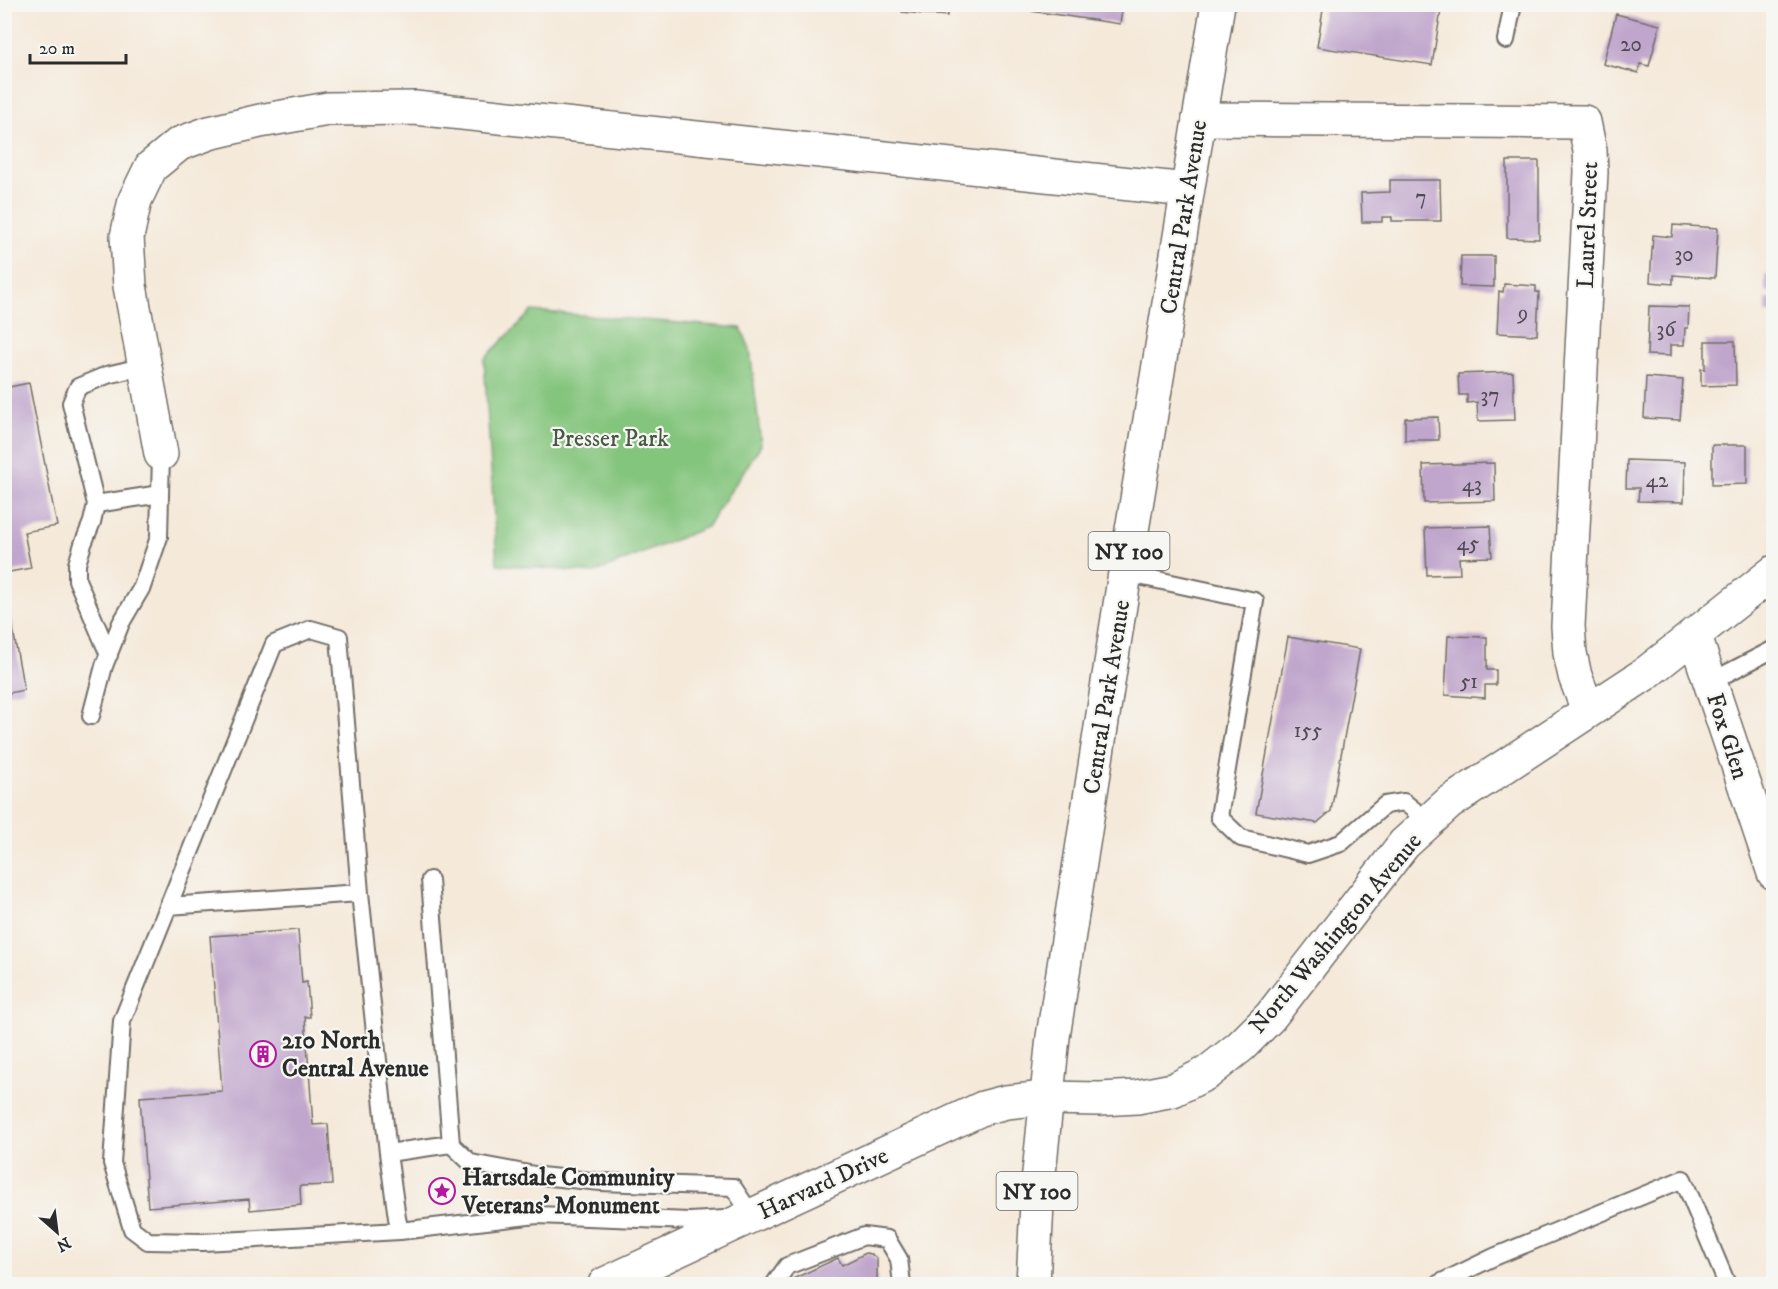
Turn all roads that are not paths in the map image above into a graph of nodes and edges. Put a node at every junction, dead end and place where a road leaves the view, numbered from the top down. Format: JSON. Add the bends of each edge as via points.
{"nodes":[{"id":1,"x":1218,"y":4,"type":"edge"},
{"id":2,"x":1513,"y":4,"type":"edge"},
{"id":3,"x":1506,"y":40,"type":"dead end"},
{"id":4,"x":1199,"y":119,"type":"junction"},
{"id":5,"x":1187,"y":190,"type":"junction"},
{"id":6,"x":145,"y":366,"type":"junction"},
{"id":7,"x":161,"y":454,"type":"joint"},
{"id":8,"x":160,"y":495,"type":"junction"},
{"id":9,"x":96,"y":504,"type":"junction"},
{"id":10,"x":1125,"y":573,"type":"junction"},
{"id":11,"x":1773,"y":573,"type":"edge"},
{"id":12,"x":1694,"y":634,"type":"junction"},
{"id":13,"x":1773,"y":649,"type":"edge"},
{"id":14,"x":109,"y":655,"type":"junction"},
{"id":15,"x":1710,"y":682,"type":"junction"},
{"id":16,"x":1588,"y":710,"type":"junction"},
{"id":17,"x":91,"y":716,"type":"dead end"},
{"id":18,"x":1429,"y":822,"type":"junction"},
{"id":19,"x":1773,"y":873,"type":"edge"},
{"id":20,"x":430,"y":880,"type":"dead end"},
{"id":21,"x":360,"y":893,"type":"junction"},
{"id":22,"x":168,"y":906,"type":"junction"},
{"id":23,"x":1046,"y":1098,"type":"junction"},
{"id":24,"x":451,"y":1144,"type":"junction"},
{"id":25,"x":388,"y":1153,"type":"junction"},
{"id":26,"x":758,"y":1206,"type":"junction"},
{"id":27,"x":400,"y":1231,"type":"junction"},
{"id":28,"x":605,"y":1284,"type":"edge"},
{"id":29,"x":776,"y":1284,"type":"edge"},
{"id":30,"x":903,"y":1284,"type":"edge"},
{"id":31,"x":1033,"y":1284,"type":"edge"},
{"id":32,"x":1438,"y":1284,"type":"edge"},
{"id":33,"x":1727,"y":1284,"type":"edge"}],
"edges":[{"from":1,"to":4,"type":"street","name":"Central Park Avenue","number":"NY 100"},
{"from":2,"to":3,"type":"lane"},
{"from":4,"to":5,"type":"street","name":"Central Park Avenue","number":"NY 100"},
{"from":4,"to":16,"type":"street","name":"Laurel Street","via":[[1584,122],[1591,172],[1568,626],[1575,676]]},
{"from":5,"to":6,"type":"street","via":[[415,108],[328,109],[210,133],[179,144],[151,168],[135,200],[127,237],[130,286]]},
{"from":5,"to":10,"type":"street","name":"Central Park Avenue","number":"NY 100"},
{"from":6,"to":7,"type":"street"},
{"from":6,"to":9,"type":"lane","via":[[106,375],[78,387],[71,403]]},
{"from":7,"to":8,"type":"lane"},
{"from":8,"to":9,"type":"lane"},
{"from":8,"to":14,"type":"lane","via":[[159,537],[142,587],[121,623]]},
{"from":9,"to":14,"type":"lane","via":[[77,564],[77,580]]},
{"from":10,"to":18,"type":"lane","via":[[1255,601],[1219,817],[1241,838],[1308,854],[1341,843],[1385,804],[1404,802]]},
{"from":10,"to":23,"type":"street","name":"Central Park Avenue","number":"NY 100"},
{"from":11,"to":12,"type":"street","name":"North Washington Avenue"},
{"from":12,"to":15,"type":"street","name":"Fox Glen"},
{"from":12,"to":16,"type":"street","name":"North Washington Avenue","via":[[1645,674]]},
{"from":13,"to":15,"type":"lane"},
{"from":14,"to":17,"type":"lane"},
{"from":15,"to":19,"type":"street","name":"Fox Glen"},
{"from":16,"to":18,"type":"street","name":"North Washington Avenue","via":[[1449,802]]},
{"from":18,"to":23,"type":"street","name":"North Washington Avenue","via":[[1404,844],[1270,1017],[1207,1073],[1173,1090],[1137,1097]]},
{"from":20,"to":24,"type":"lane"},
{"from":21,"to":22,"type":"lane"},
{"from":21,"to":22,"type":"lane","via":[[339,637],[311,629],[274,644]]},
{"from":21,"to":25,"type":"lane"},
{"from":22,"to":27,"type":"lane","via":[[122,1021],[112,1163],[132,1229],[148,1241],[203,1242]]},
{"from":23,"to":26,"type":"street","name":"Harvard Drive","via":[[983,1108]]},
{"from":23,"to":31,"type":"street","name":"Central Park Avenue","number":"NY 100"},
{"from":24,"to":25,"type":"lane"},
{"from":24,"to":26,"type":"lane","via":[[471,1163],[601,1182],[733,1187]]},
{"from":25,"to":27,"type":"lane"},
{"from":26,"to":27,"type":"lane","via":[[727,1218],[690,1221],[537,1215]]},
{"from":26,"to":28,"type":"street","name":"Harvard Drive"},
{"from":29,"to":30,"type":"lane","via":[[787,1266],[864,1236],[887,1239],[899,1258]]},
{"from":32,"to":33,"type":"lane","via":[[1683,1179]]}]}
